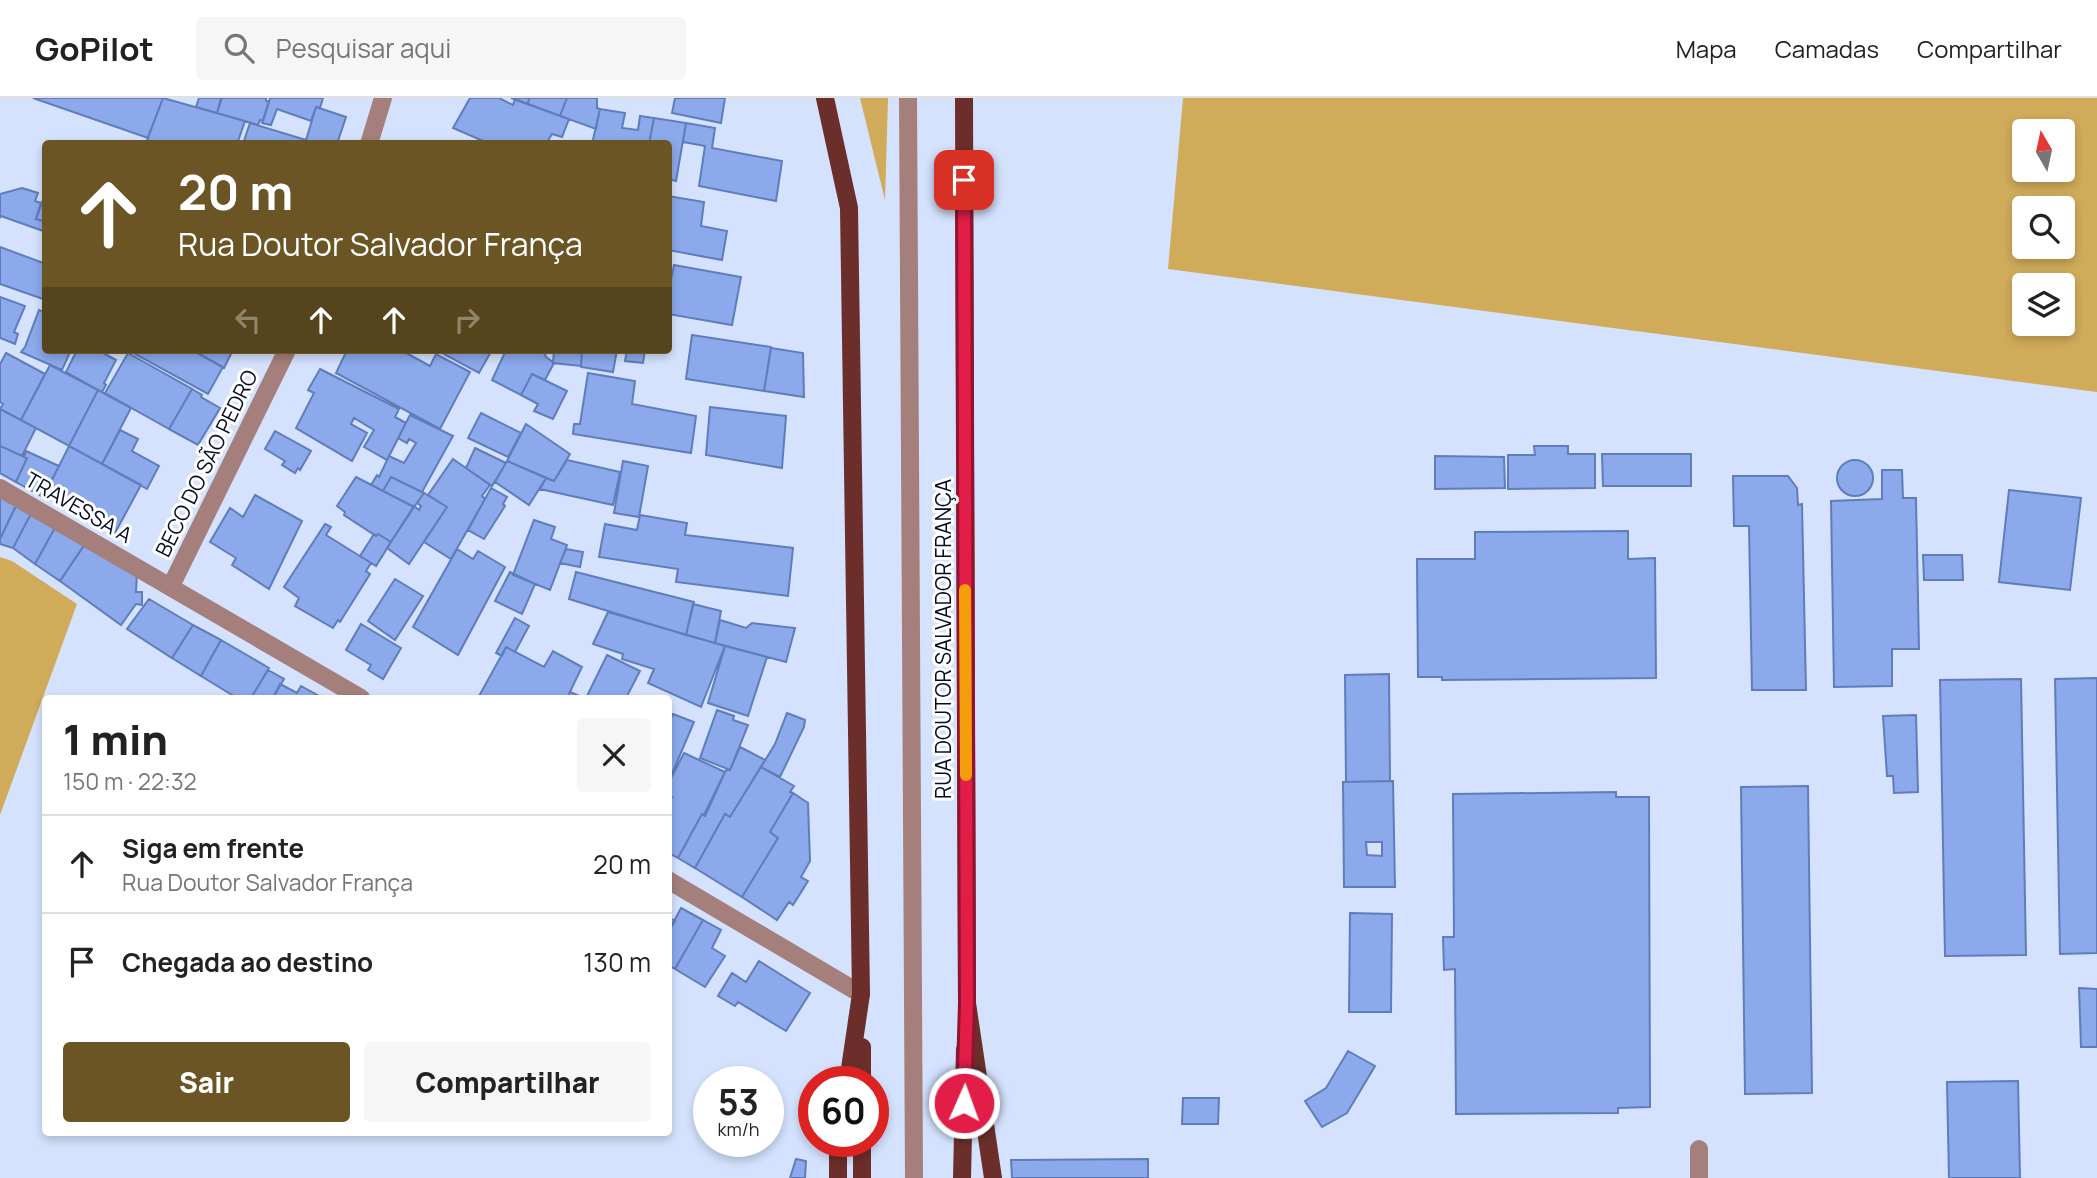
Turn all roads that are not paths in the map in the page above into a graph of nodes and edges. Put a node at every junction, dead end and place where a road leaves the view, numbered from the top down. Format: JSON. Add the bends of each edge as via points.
{"nodes":[{"id":1,"x":383,"y":98,"type":"edge"},
{"id":2,"x":825,"y":98,"type":"edge"},
{"id":3,"x":908,"y":98,"type":"edge"},
{"id":4,"x":964,"y":98,"type":"edge"},
{"id":5,"x":370,"y":140,"type":"edge"},
{"id":6,"x":285,"y":354,"type":"edge"},
{"id":7,"x":0,"y":488,"type":"edge"},
{"id":8,"x":171,"y":586,"type":"junction"},
{"id":9,"x":356,"y":695,"type":"edge"},
{"id":10,"x":672,"y":882,"type":"edge"},
{"id":11,"x":861,"y":994,"type":"junction"},
{"id":12,"x":967,"y":1003,"type":"junction"},
{"id":13,"x":850,"y":1066,"type":"edge"},
{"id":14,"x":862,"y":1066,"type":"edge"},
{"id":15,"x":1699,"y":1149,"type":"dead end"},
{"id":16,"x":838,"y":1157,"type":"edge"},
{"id":17,"x":862,"y":1157,"type":"edge"},
{"id":18,"x":838,"y":1178,"type":"edge"},
{"id":19,"x":862,"y":1178,"type":"edge"},
{"id":20,"x":914,"y":1178,"type":"edge"},
{"id":21,"x":962,"y":1178,"type":"edge"},
{"id":22,"x":993,"y":1178,"type":"edge"},
{"id":23,"x":1699,"y":1178,"type":"edge"}],
"edges":[{"from":1,"to":5,"type":"street"},
{"from":2,"to":11,"type":"main road","via":[[849,208]]},
{"from":3,"to":20,"type":"street"},
{"from":4,"to":12,"type":"main road","name":"RUA DOUTOR SALVADOR FRANÇA"},
{"from":6,"to":8,"type":"street","name":"BECO DO SÃO PEDRO"},
{"from":7,"to":8,"type":"street","name":"TRAVESSA A"},
{"from":8,"to":9,"type":"street","name":"BECO DO SÃO PEDRO"},
{"from":10,"to":11,"type":"street"},
{"from":11,"to":13,"type":"main road"},
{"from":11,"to":14,"type":"main road"},
{"from":12,"to":21,"type":"main road"},
{"from":12,"to":22,"type":"main road","name":"RUA DOUTOR SALVADOR FRANÇA"},
{"from":15,"to":23,"type":"street"},
{"from":16,"to":18,"type":"main road"},
{"from":17,"to":19,"type":"main road"}]}
